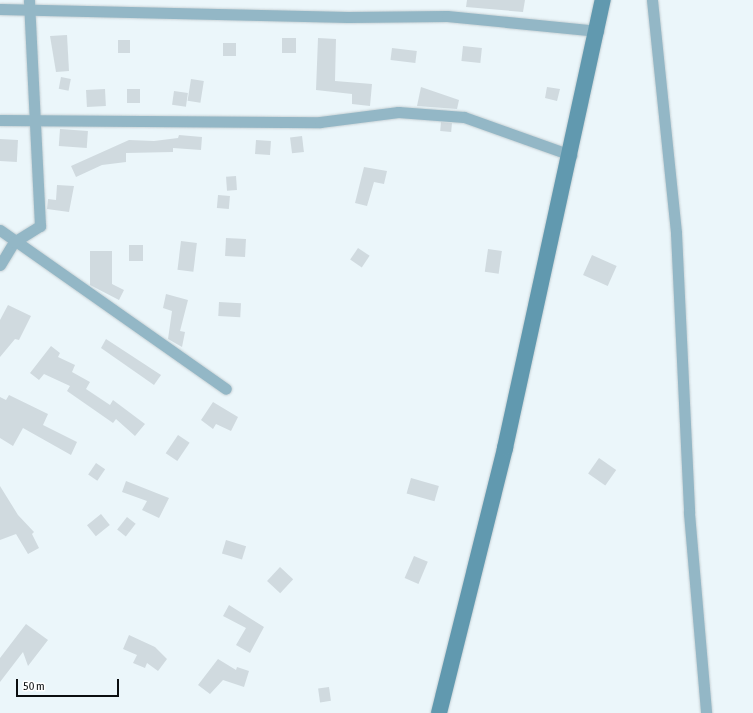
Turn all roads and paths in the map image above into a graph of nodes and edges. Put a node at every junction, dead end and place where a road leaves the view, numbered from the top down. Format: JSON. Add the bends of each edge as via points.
{"nodes":[{"id":1,"x":603,"y":0,"type":"edge"},
{"id":2,"x":652,"y":0,"type":"edge"},
{"id":3,"x":29,"y":5,"type":"edge"},
{"id":4,"x":0,"y":9,"type":"edge"},
{"id":5,"x":598,"y":31,"type":"junction"},
{"id":6,"x":0,"y":120,"type":"edge"},
{"id":7,"x":36,"y":120,"type":"junction"},
{"id":8,"x":570,"y":155,"type":"junction"},
{"id":9,"x":0,"y":230,"type":"edge"},
{"id":10,"x":14,"y":242,"type":"junction"},
{"id":11,"x":0,"y":265,"type":"edge"},
{"id":12,"x":226,"y":389,"type":"dead end"},
{"id":13,"x":439,"y":713,"type":"edge"},
{"id":14,"x":706,"y":713,"type":"edge"}],
"edges":[{"from":1,"to":5,"type":"main road"},
{"from":2,"to":14,"type":"street","via":[[676,233],[689,513]]},
{"from":3,"to":4,"type":"street"},
{"from":3,"to":5,"type":"street","via":[[348,17],[447,16]]},
{"from":3,"to":7,"type":"street"},
{"from":5,"to":8,"type":"main road"},
{"from":6,"to":7,"type":"street"},
{"from":7,"to":8,"type":"street","via":[[320,122],[398,112],[464,117]]},
{"from":7,"to":10,"type":"street","via":[[40,226]]},
{"from":8,"to":13,"type":"main road","via":[[505,448]]},
{"from":9,"to":10,"type":"street"},
{"from":10,"to":11,"type":"street"},
{"from":10,"to":12,"type":"street"}]}
